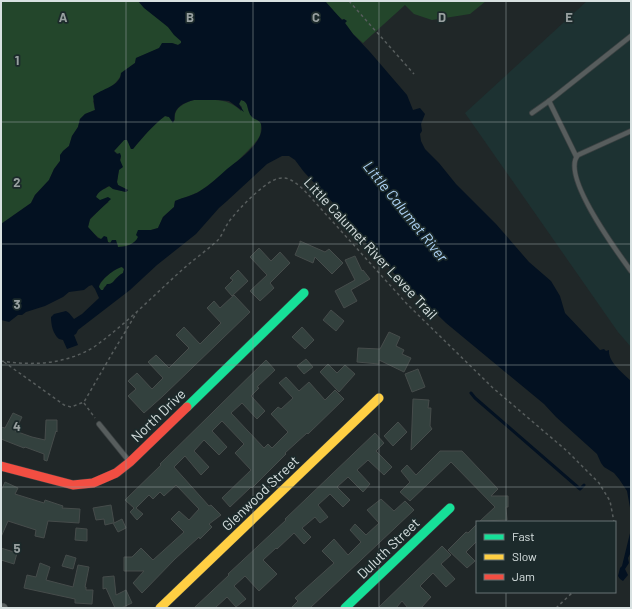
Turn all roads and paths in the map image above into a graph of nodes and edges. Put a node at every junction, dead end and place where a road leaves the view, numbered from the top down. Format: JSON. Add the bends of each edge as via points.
{"nodes":[{"id":1,"x":349,"y":1,"type":"edge"},
{"id":2,"x":631,"y":36,"type":"edge"},
{"id":3,"x":414,"y":74,"type":"dead end"},
{"id":4,"x":549,"y":101,"type":"junction"},
{"id":5,"x":532,"y":113,"type":"dead end"},
{"id":6,"x":631,"y":131,"type":"edge"},
{"id":7,"x":576,"y":156,"type":"junction"},
{"id":8,"x":631,"y":271,"type":"edge"},
{"id":9,"x":304,"y":293,"type":"dead end"},
{"id":10,"x":138,"y":311,"type":"junction"},
{"id":11,"x":2,"y":361,"type":"edge"},
{"id":12,"x":379,"y":398,"type":"dead end"},
{"id":13,"x":84,"y":402,"type":"junction"},
{"id":14,"x":99,"y":424,"type":"joint"},
{"id":15,"x":130,"y":462,"type":"junction"},
{"id":16,"x":1,"y":466,"type":"edge"},
{"id":17,"x":450,"y":508,"type":"dead end"},
{"id":18,"x":614,"y":521,"type":"edge"},
{"id":19,"x":572,"y":593,"type":"edge"},
{"id":20,"x":160,"y":608,"type":"edge"},
{"id":21,"x":345,"y":608,"type":"edge"},
{"id":22,"x":556,"y":608,"type":"edge"}],
"edges":[{"from":1,"to":3,"type":"path"},
{"from":2,"to":4,"type":"lane"},
{"from":4,"to":5,"type":"lane"},
{"from":4,"to":7,"type":"lane"},
{"from":6,"to":7,"type":"lane"},
{"from":7,"to":8,"type":"lane","via":[[575,173],[584,195],[599,225]]},
{"from":9,"to":15,"type":"street","name":"North Drive"},
{"from":10,"to":11,"type":"path","name":"Little Calumet River Levee Trail","via":[[94,347],[70,358],[37,364]]},
{"from":10,"to":13,"type":"path"},
{"from":10,"to":18,"type":"path","name":"Little Calumet River Levee Trail","via":[[218,240],[228,222],[263,188],[280,178],[291,179],[304,190],[408,305],[492,388],[567,451],[599,483],[610,501]]},
{"from":11,"to":13,"type":"path","via":[[64,405],[71,407]]},
{"from":12,"to":20,"type":"street","name":"Glenwood Street"},
{"from":13,"to":14,"type":"path"},
{"from":14,"to":15,"type":"lane"},
{"from":15,"to":16,"type":"street","name":"North Drive","via":[[116,473],[93,483],[73,485]]},
{"from":17,"to":21,"type":"street","name":"Duluth Street"},
{"from":19,"to":22,"type":"path"}]}
